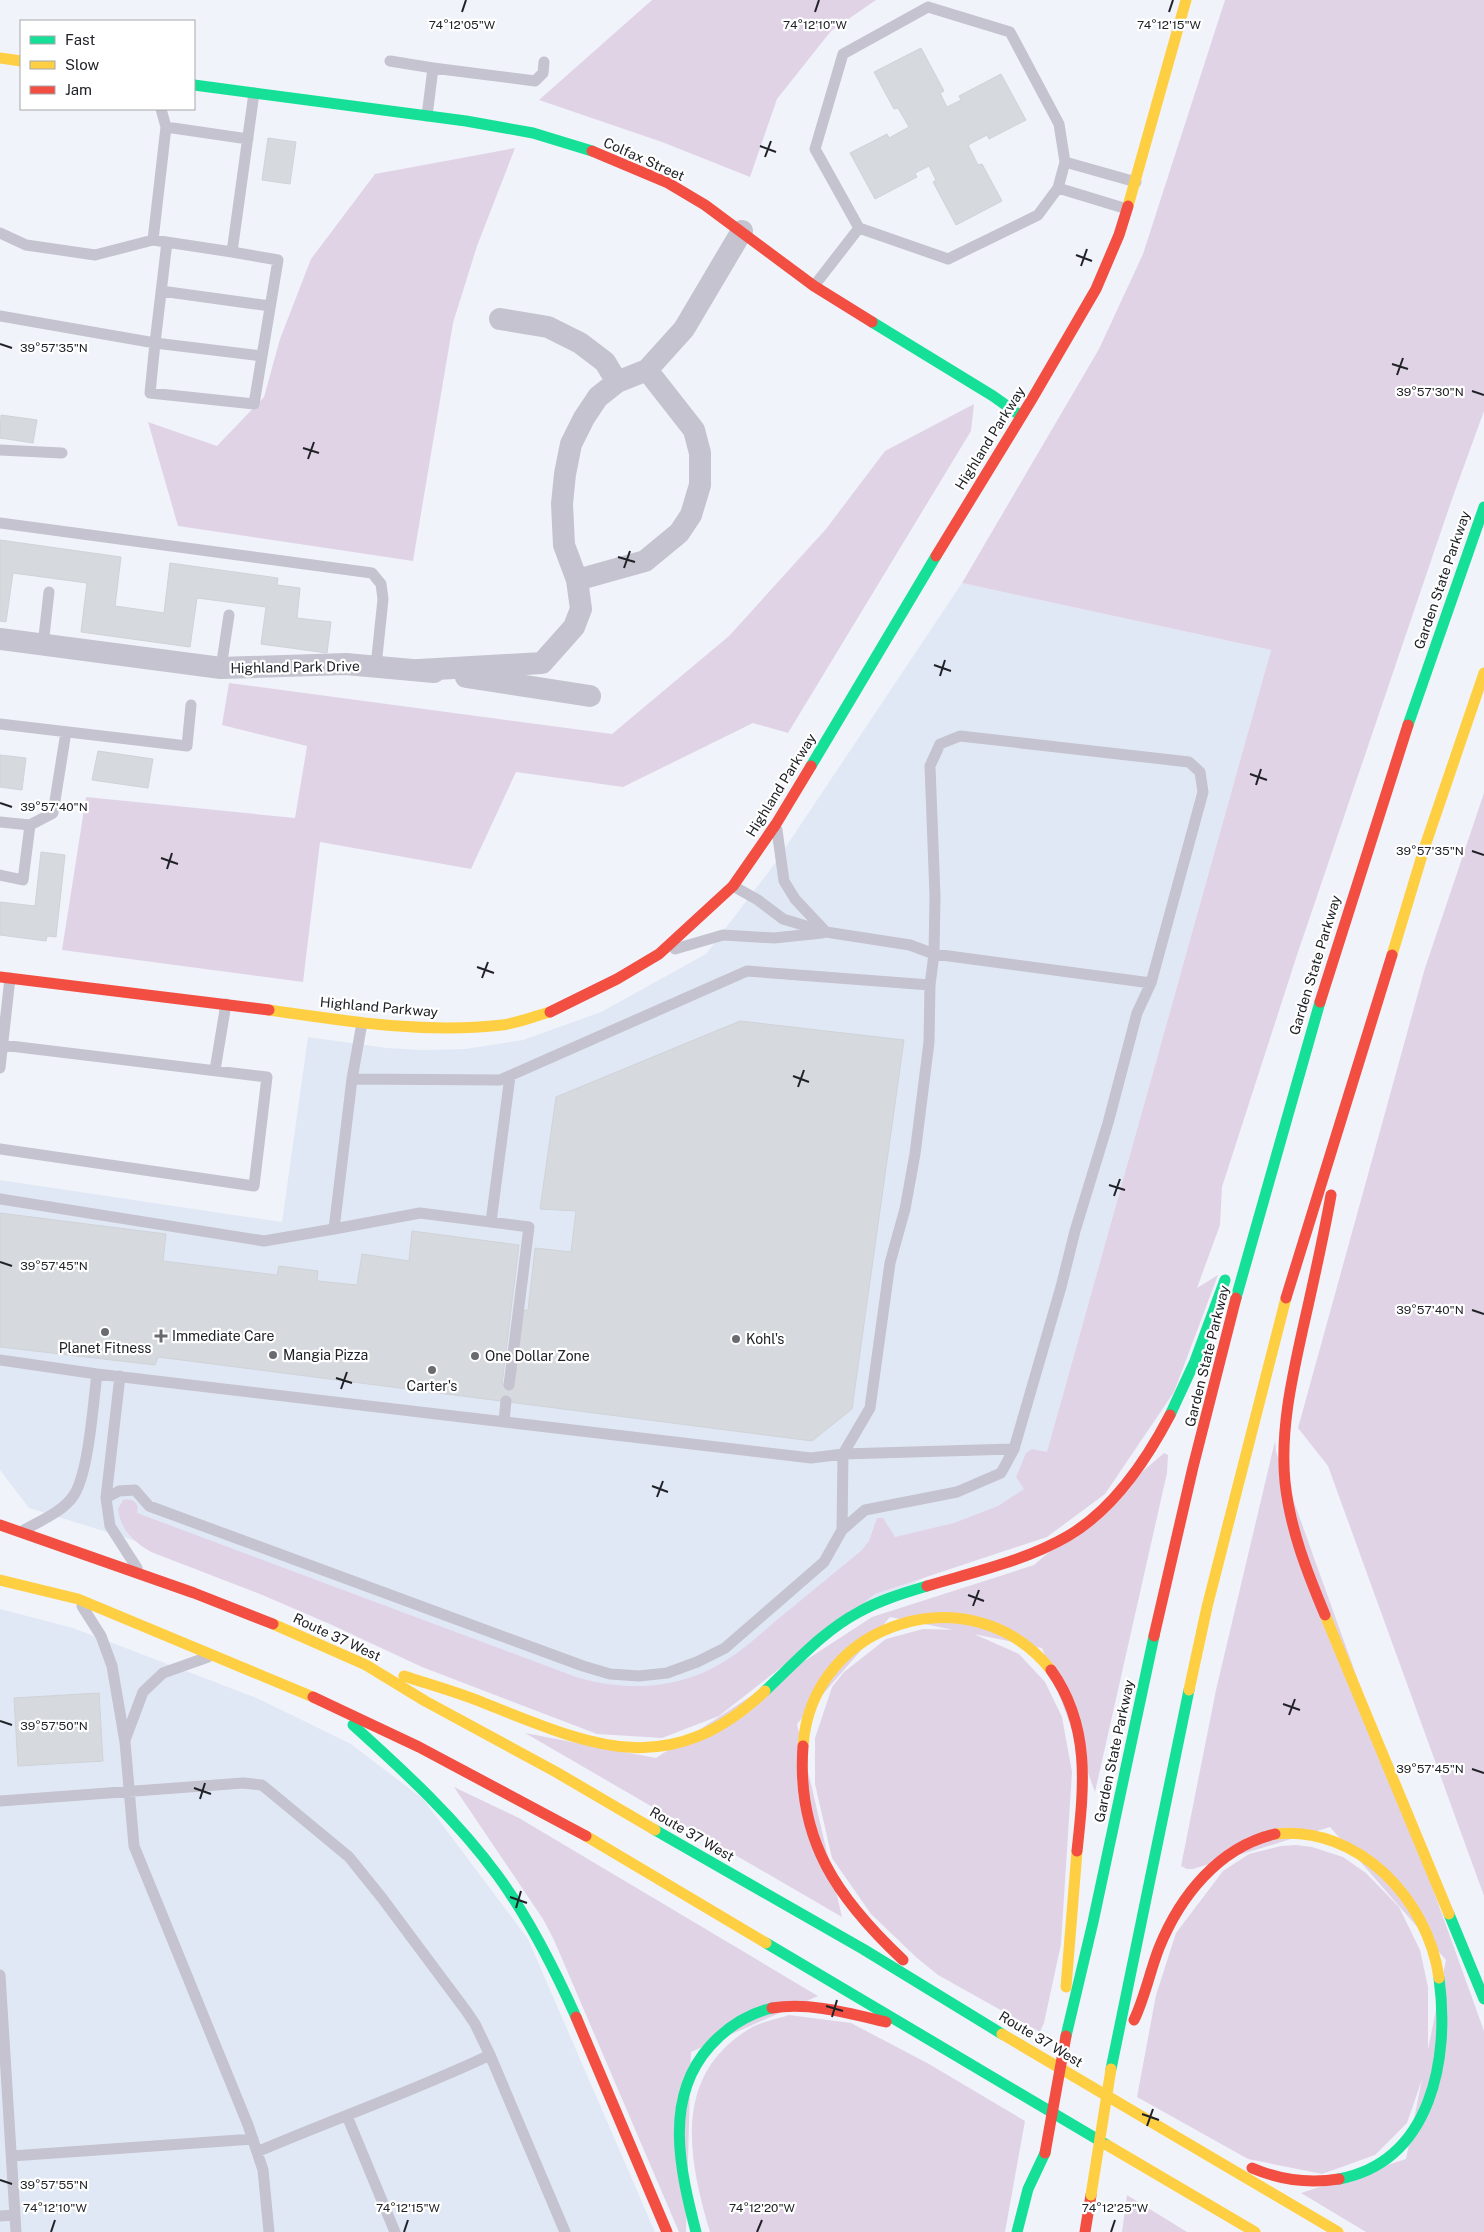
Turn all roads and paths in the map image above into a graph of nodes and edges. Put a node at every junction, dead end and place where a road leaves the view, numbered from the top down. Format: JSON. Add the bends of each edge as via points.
{"nodes":[{"id":1,"x":1186,"y":0,"type":"edge"},
{"id":2,"x":0,"y":58,"type":"edge"},
{"id":3,"x":20,"y":61,"type":"edge"},
{"id":4,"x":390,"y":62,"type":"dead end"},
{"id":5,"x":544,"y":62,"type":"dead end"},
{"id":6,"x":432,"y":68,"type":"junction"},
{"id":7,"x":195,"y":85,"type":"edge"},
{"id":8,"x":254,"y":92,"type":"junction"},
{"id":9,"x":162,"y":110,"type":"edge"},
{"id":10,"x":427,"y":116,"type":"junction"},
{"id":11,"x":166,"y":127,"type":"junction"},
{"id":12,"x":248,"y":138,"type":"junction"},
{"id":13,"x":1065,"y":162,"type":"junction"},
{"id":14,"x":1136,"y":182,"type":"junction"},
{"id":15,"x":1058,"y":188,"type":"junction"},
{"id":16,"x":1127,"y":209,"type":"junction"},
{"id":17,"x":859,"y":228,"type":"junction"},
{"id":18,"x":742,"y":231,"type":"junction"},
{"id":19,"x":0,"y":233,"type":"edge"},
{"id":20,"x":153,"y":240,"type":"junction"},
{"id":21,"x":167,"y":242,"type":"junction"},
{"id":22,"x":232,"y":252,"type":"junction"},
{"id":23,"x":814,"y":286,"type":"junction"},
{"id":24,"x":161,"y":291,"type":"junction"},
{"id":25,"x":270,"y":306,"type":"junction"},
{"id":26,"x":0,"y":316,"type":"edge"},
{"id":27,"x":500,"y":319,"type":"dead end"},
{"id":28,"x":155,"y":343,"type":"junction"},
{"id":29,"x":262,"y":356,"type":"junction"},
{"id":30,"x":647,"y":370,"type":"junction"},
{"id":31,"x":617,"y":382,"type":"junction"},
{"id":32,"x":1021,"y":416,"type":"junction"},
{"id":33,"x":0,"y":450,"type":"edge"},
{"id":34,"x":62,"y":452,"type":"dead end"},
{"id":35,"x":1484,"y":507,"type":"edge"},
{"id":36,"x":0,"y":523,"type":"edge"},
{"id":37,"x":577,"y":580,"type":"junction"},
{"id":38,"x":49,"y":592,"type":"dead end"},
{"id":39,"x":229,"y":615,"type":"dead end"},
{"id":40,"x":0,"y":639,"type":"edge"},
{"id":41,"x":42,"y":644,"type":"junction"},
{"id":42,"x":376,"y":666,"type":"junction"},
{"id":43,"x":221,"y":668,"type":"junction"},
{"id":44,"x":419,"y":670,"type":"junction"},
{"id":45,"x":1484,"y":673,"type":"edge"},
{"id":46,"x":590,"y":696,"type":"dead end"},
{"id":47,"x":191,"y":705,"type":"dead end"},
{"id":48,"x":0,"y":724,"type":"edge"},
{"id":49,"x":66,"y":732,"type":"junction"},
{"id":50,"x":0,"y":822,"type":"edge"},
{"id":51,"x":776,"y":824,"type":"junction"},
{"id":52,"x":30,"y":825,"type":"junction"},
{"id":53,"x":0,"y":876,"type":"edge"},
{"id":54,"x":734,"y":886,"type":"junction"},
{"id":55,"x":826,"y":932,"type":"junction"},
{"id":56,"x":659,"y":954,"type":"junction"},
{"id":57,"x":934,"y":954,"type":"junction"},
{"id":58,"x":5,"y":977,"type":"edge"},
{"id":59,"x":1151,"y":983,"type":"junction"},
{"id":60,"x":930,"y":985,"type":"junction"},
{"id":61,"x":226,"y":1004,"type":"junction"},
{"id":62,"x":362,"y":1023,"type":"junction"},
{"id":63,"x":2,"y":1045,"type":"junction"},
{"id":64,"x":0,"y":1068,"type":"edge"},
{"id":65,"x":215,"y":1070,"type":"junction"},
{"id":66,"x":510,"y":1076,"type":"junction"},
{"id":67,"x":352,"y":1079,"type":"junction"},
{"id":68,"x":1286,"y":1109,"type":"junction"},
{"id":69,"x":1338,"y":1130,"type":"junction"},
{"id":70,"x":0,"y":1149,"type":"edge"},
{"id":71,"x":0,"y":1200,"type":"edge"},
{"id":72,"x":491,"y":1222,"type":"junction"},
{"id":73,"x":334,"y":1229,"type":"junction"},
{"id":74,"x":1241,"y":1237,"type":"dead end"},
{"id":75,"x":1231,"y":1264,"type":"dead end"},
{"id":76,"x":0,"y":1360,"type":"edge"},
{"id":77,"x":97,"y":1374,"type":"junction"},
{"id":78,"x":120,"y":1376,"type":"junction"},
{"id":79,"x":509,"y":1385,"type":"dead end"},
{"id":80,"x":506,"y":1401,"type":"dead end"},
{"id":81,"x":504,"y":1421,"type":"junction"},
{"id":82,"x":1014,"y":1449,"type":"junction"},
{"id":83,"x":843,"y":1454,"type":"junction"},
{"id":84,"x":106,"y":1498,"type":"junction"},
{"id":85,"x":0,"y":1525,"type":"edge"},
{"id":86,"x":842,"y":1530,"type":"junction"},
{"id":87,"x":20,"y":1533,"type":"junction"},
{"id":88,"x":141,"y":1573,"type":"junction"},
{"id":89,"x":0,"y":1580,"type":"edge"},
{"id":90,"x":78,"y":1598,"type":"junction"},
{"id":91,"x":213,"y":1655,"type":"junction"},
{"id":92,"x":366,"y":1665,"type":"junction"},
{"id":93,"x":331,"y":1705,"type":"junction"},
{"id":94,"x":124,"y":1742,"type":"junction"},
{"id":95,"x":129,"y":1792,"type":"junction"},
{"id":96,"x":0,"y":1801,"type":"edge"},
{"id":97,"x":0,"y":1975,"type":"edge"},
{"id":98,"x":1484,"y":1999,"type":"edge"},
{"id":99,"x":950,"y":2003,"type":"junction"},
{"id":100,"x":917,"y":2031,"type":"junction"},
{"id":101,"x":1066,"y":2036,"type":"junction"},
{"id":102,"x":490,"y":2055,"type":"junction"},
{"id":103,"x":1111,"y":2069,"type":"junction"},
{"id":104,"x":347,"y":2116,"type":"junction"},
{"id":105,"x":1177,"y":2137,"type":"junction"},
{"id":106,"x":253,"y":2139,"type":"junction"},
{"id":107,"x":257,"y":2152,"type":"junction"},
{"id":108,"x":1045,"y":2153,"type":"junction"},
{"id":109,"x":12,"y":2156,"type":"junction"},
{"id":110,"x":1040,"y":2193,"type":"dead end"},
{"id":111,"x":1091,"y":2194,"type":"junction"},
{"id":112,"x":1216,"y":2209,"type":"junction"},
{"id":113,"x":15,"y":2215,"type":"junction"},
{"id":114,"x":0,"y":2216,"type":"edge"},
{"id":115,"x":16,"y":2232,"type":"edge"},
{"id":116,"x":269,"y":2232,"type":"edge"},
{"id":117,"x":395,"y":2232,"type":"edge"},
{"id":118,"x":565,"y":2232,"type":"edge"},
{"id":119,"x":667,"y":2232,"type":"edge"},
{"id":120,"x":696,"y":2232,"type":"edge"},
{"id":121,"x":1016,"y":2232,"type":"edge"},
{"id":122,"x":1085,"y":2232,"type":"edge"},
{"id":123,"x":1092,"y":2232,"type":"edge"},
{"id":124,"x":1235,"y":2232,"type":"edge"},
{"id":125,"x":1255,"y":2232,"type":"edge"},
{"id":126,"x":1338,"y":2232,"type":"edge"}],
"edges":[{"from":1,"to":14,"type":"main road","name":"Highland Parkway"},
{"from":2,"to":3,"type":"main road"},
{"from":4,"to":6,"type":"lane"},
{"from":5,"to":6,"type":"lane","via":[[544,74],[535,81]]},
{"from":6,"to":10,"type":"lane"},
{"from":7,"to":8,"type":"main road","name":"Colfax Street"},
{"from":8,"to":10,"type":"main road","name":"Colfax Street"},
{"from":8,"to":12,"type":"lane"},
{"from":9,"to":11,"type":"lane"},
{"from":10,"to":18,"type":"main road","name":"Colfax Street","via":[[533,133],[594,152],[668,183],[705,204]]},
{"from":11,"to":12,"type":"lane"},
{"from":11,"to":20,"type":"lane"},
{"from":12,"to":22,"type":"lane"},
{"from":13,"to":14,"type":"lane"},
{"from":13,"to":15,"type":"lane"},
{"from":13,"to":17,"type":"lane","via":[[1059,124],[1010,32],[928,7],[843,54],[814,149]]},
{"from":14,"to":16,"type":"main road","name":"Highland Parkway"},
{"from":15,"to":16,"type":"lane"},
{"from":15,"to":17,"type":"lane","via":[[1038,215],[948,259]]},
{"from":16,"to":32,"type":"main road","name":"Highland Parkway","via":[[1096,289]]},
{"from":17,"to":23,"type":"lane"},
{"from":18,"to":23,"type":"main road","name":"Colfax Street"},
{"from":18,"to":30,"type":"street","via":[[684,329]]},
{"from":19,"to":20,"type":"lane","via":[[26,245],[95,255]]},
{"from":20,"to":21,"type":"lane"},
{"from":21,"to":22,"type":"lane"},
{"from":21,"to":24,"type":"lane"},
{"from":22,"to":25,"type":"lane","via":[[278,260]]},
{"from":23,"to":32,"type":"main road","name":"Colfax Street"},
{"from":24,"to":25,"type":"lane"},
{"from":24,"to":28,"type":"lane"},
{"from":25,"to":29,"type":"lane"},
{"from":26,"to":28,"type":"lane"},
{"from":27,"to":31,"type":"street","via":[[548,327],[580,343],[604,362]]},
{"from":28,"to":29,"type":"lane"},
{"from":28,"to":29,"type":"lane","via":[[150,392],[254,404]]},
{"from":30,"to":31,"type":"street"},
{"from":30,"to":37,"type":"street","via":[[694,430],[700,453],[700,485],[691,515],[679,534],[645,561]]},
{"from":31,"to":37,"type":"street","via":[[598,396],[570,444],[563,496],[564,545]]},
{"from":32,"to":51,"type":"main road","name":"Highland Parkway"},
{"from":33,"to":34,"type":"lane"},
{"from":35,"to":68,"type":"main road","name":"Garden State Parkway","via":[[1380,805]]},
{"from":36,"to":42,"type":"lane","via":[[372,573],[381,584],[383,599]]},
{"from":37,"to":44,"type":"street","via":[[581,608],[574,627],[542,663]]},
{"from":38,"to":41,"type":"lane"},
{"from":39,"to":43,"type":"lane"},
{"from":40,"to":41,"type":"street","name":"Highland Park Drive"},
{"from":41,"to":43,"type":"street","name":"Highland Park Drive"},
{"from":42,"to":43,"type":"street","name":"Highland Park Drive"},
{"from":42,"to":44,"type":"street","name":"Highland Park Drive"},
{"from":44,"to":46,"type":"street","name":"Highland Park Drive"},
{"from":45,"to":69,"type":"main road","via":[[1424,848]]},
{"from":47,"to":49,"type":"lane","via":[[187,746]]},
{"from":48,"to":49,"type":"lane"},
{"from":49,"to":52,"type":"lane","via":[[53,813]]},
{"from":50,"to":52,"type":"lane"},
{"from":51,"to":54,"type":"main road","name":"Highland Parkway"},
{"from":51,"to":55,"type":"lane","via":[[784,881],[795,899]]},
{"from":52,"to":53,"type":"lane","via":[[23,880]]},
{"from":54,"to":55,"type":"lane","via":[[783,919]]},
{"from":54,"to":56,"type":"main road","name":"Highland Parkway"},
{"from":55,"to":56,"type":"lane","via":[[774,938],[723,935]]},
{"from":55,"to":57,"type":"lane","via":[[910,945]]},
{"from":56,"to":62,"type":"main road","name":"Highland Parkway","via":[[559,1009],[504,1025],[425,1029]]},
{"from":57,"to":59,"type":"lane"},
{"from":57,"to":59,"type":"lane","via":[[930,766],[940,744],[960,736],[1189,762],[1200,772],[1203,792]]},
{"from":57,"to":60,"type":"lane"},
{"from":58,"to":61,"type":"main road","name":"Highland Parkway"},
{"from":58,"to":63,"type":"lane"},
{"from":59,"to":82,"type":"lane","via":[[1137,1013]]},
{"from":60,"to":66,"type":"lane","via":[[747,971]]},
{"from":60,"to":83,"type":"lane","via":[[929,1042],[914,1154],[905,1209],[890,1263],[870,1408]]},
{"from":61,"to":62,"type":"main road","name":"Highland Parkway"},
{"from":61,"to":65,"type":"lane"},
{"from":62,"to":67,"type":"lane"},
{"from":63,"to":64,"type":"lane"},
{"from":63,"to":65,"type":"lane"},
{"from":65,"to":70,"type":"lane","via":[[267,1077],[254,1186]]},
{"from":66,"to":67,"type":"lane","via":[[500,1080]]},
{"from":66,"to":72,"type":"lane"},
{"from":67,"to":73,"type":"lane"},
{"from":68,"to":74,"type":"main road"},
{"from":68,"to":101,"type":"main road","name":"Garden State Parkway","via":[[1168,1576]]},
{"from":69,"to":98,"type":"main road","via":[[1324,1236],[1289,1402],[1284,1462],[1289,1509],[1310,1576]]},
{"from":69,"to":103,"type":"main road","via":[[1295,1265],[1208,1607]]},
{"from":71,"to":73,"type":"lane","via":[[264,1241]]},
{"from":72,"to":73,"type":"lane","via":[[420,1213]]},
{"from":72,"to":79,"type":"lane","via":[[529,1227]]},
{"from":75,"to":92,"type":"main road","via":[[1198,1358],[1170,1417],[1132,1476],[1096,1515],[1066,1538],[1030,1554],[890,1598],[850,1617],[732,1718],[698,1739],[674,1746],[644,1748],[590,1741],[538,1726],[458,1692]]},
{"from":76,"to":77,"type":"lane"},
{"from":77,"to":78,"type":"lane"},
{"from":77,"to":87,"type":"lane","via":[[83,1477],[73,1496]]},
{"from":78,"to":81,"type":"lane"},
{"from":78,"to":84,"type":"lane"},
{"from":80,"to":81,"type":"lane"},
{"from":81,"to":83,"type":"lane","via":[[811,1458]]},
{"from":82,"to":83,"type":"lane"},
{"from":82,"to":86,"type":"lane","via":[[1001,1473],[957,1492],[865,1510]]},
{"from":83,"to":86,"type":"lane"},
{"from":84,"to":86,"type":"lane","via":[[120,1491],[135,1490],[150,1506],[583,1666],[610,1674],[639,1676],[667,1673],[725,1648],[824,1562]]},
{"from":84,"to":88,"type":"lane","via":[[110,1526]]},
{"from":85,"to":87,"type":"main road","name":"Route 37 West"},
{"from":87,"to":88,"type":"main road","name":"Route 37 West"},
{"from":88,"to":92,"type":"main road","name":"Route 37 West","via":[[259,1618]]},
{"from":89,"to":90,"type":"main road"},
{"from":90,"to":91,"type":"main road"},
{"from":90,"to":94,"type":"lane","via":[[100,1636],[112,1666]]},
{"from":91,"to":93,"type":"main road"},
{"from":91,"to":94,"type":"lane","via":[[163,1673],[143,1692]]},
{"from":92,"to":99,"type":"main road","name":"Route 37 West","via":[[863,1949]]},
{"from":93,"to":100,"type":"main road","via":[[559,1820]]},
{"from":93,"to":119,"type":"main road","via":[[418,1784],[456,1825],[486,1860],[525,1916],[563,1985]]},
{"from":94,"to":95,"type":"lane"},
{"from":95,"to":96,"type":"lane"},
{"from":95,"to":102,"type":"lane","via":[[243,1783],[262,1785],[349,1857],[467,2012]]},
{"from":95,"to":106,"type":"lane","via":[[134,1846]]},
{"from":97,"to":109,"type":"lane"},
{"from":99,"to":101,"type":"main road","via":[[865,1923],[839,1890],[820,1856],[810,1829],[801,1771],[805,1732],[812,1706],[824,1681],[840,1661],[884,1630],[909,1621],[940,1618],[985,1624],[1014,1637],[1049,1668],[1074,1719],[1082,1755],[1082,1792],[1066,1968]]},
{"from":99,"to":105,"type":"main road","name":"Route 37 West"},
{"from":100,"to":112,"type":"main road"},
{"from":100,"to":120,"type":"main road","via":[[807,2006],[756,2012],[716,2038],[693,2068],[678,2114],[679,2150]]},
{"from":101,"to":108,"type":"main road","name":"Garden State Parkway","bridge":true},
{"from":102,"to":104,"type":"lane"},
{"from":102,"to":118,"type":"lane"},
{"from":103,"to":105,"type":"main road","via":[[1144,2000],[1160,1946],[1170,1927],[1196,1885],[1234,1849],[1275,1833],[1318,1834],[1360,1854],[1388,1877],[1411,1905],[1426,1933],[1436,1964],[1441,1999],[1441,2033],[1432,2089],[1412,2134],[1385,2162],[1361,2174],[1301,2182],[1264,2173]]},
{"from":103,"to":111,"type":"main road","bridge":true},
{"from":104,"to":107,"type":"lane"},
{"from":104,"to":117,"type":"lane"},
{"from":105,"to":126,"type":"main road","name":"Route 37 West"},
{"from":106,"to":107,"type":"lane"},
{"from":106,"to":109,"type":"lane"},
{"from":107,"to":116,"type":"lane","via":[[263,2170]]},
{"from":108,"to":110,"type":"main road","name":"Garden State Parkway"},
{"from":108,"to":121,"type":"main road","via":[[1028,2189]]},
{"from":109,"to":113,"type":"lane"},
{"from":111,"to":122,"type":"main road"},
{"from":111,"to":123,"type":"main road"},
{"from":112,"to":124,"type":"main road"},
{"from":112,"to":125,"type":"main road"},
{"from":113,"to":114,"type":"lane"},
{"from":113,"to":115,"type":"lane"}]}
